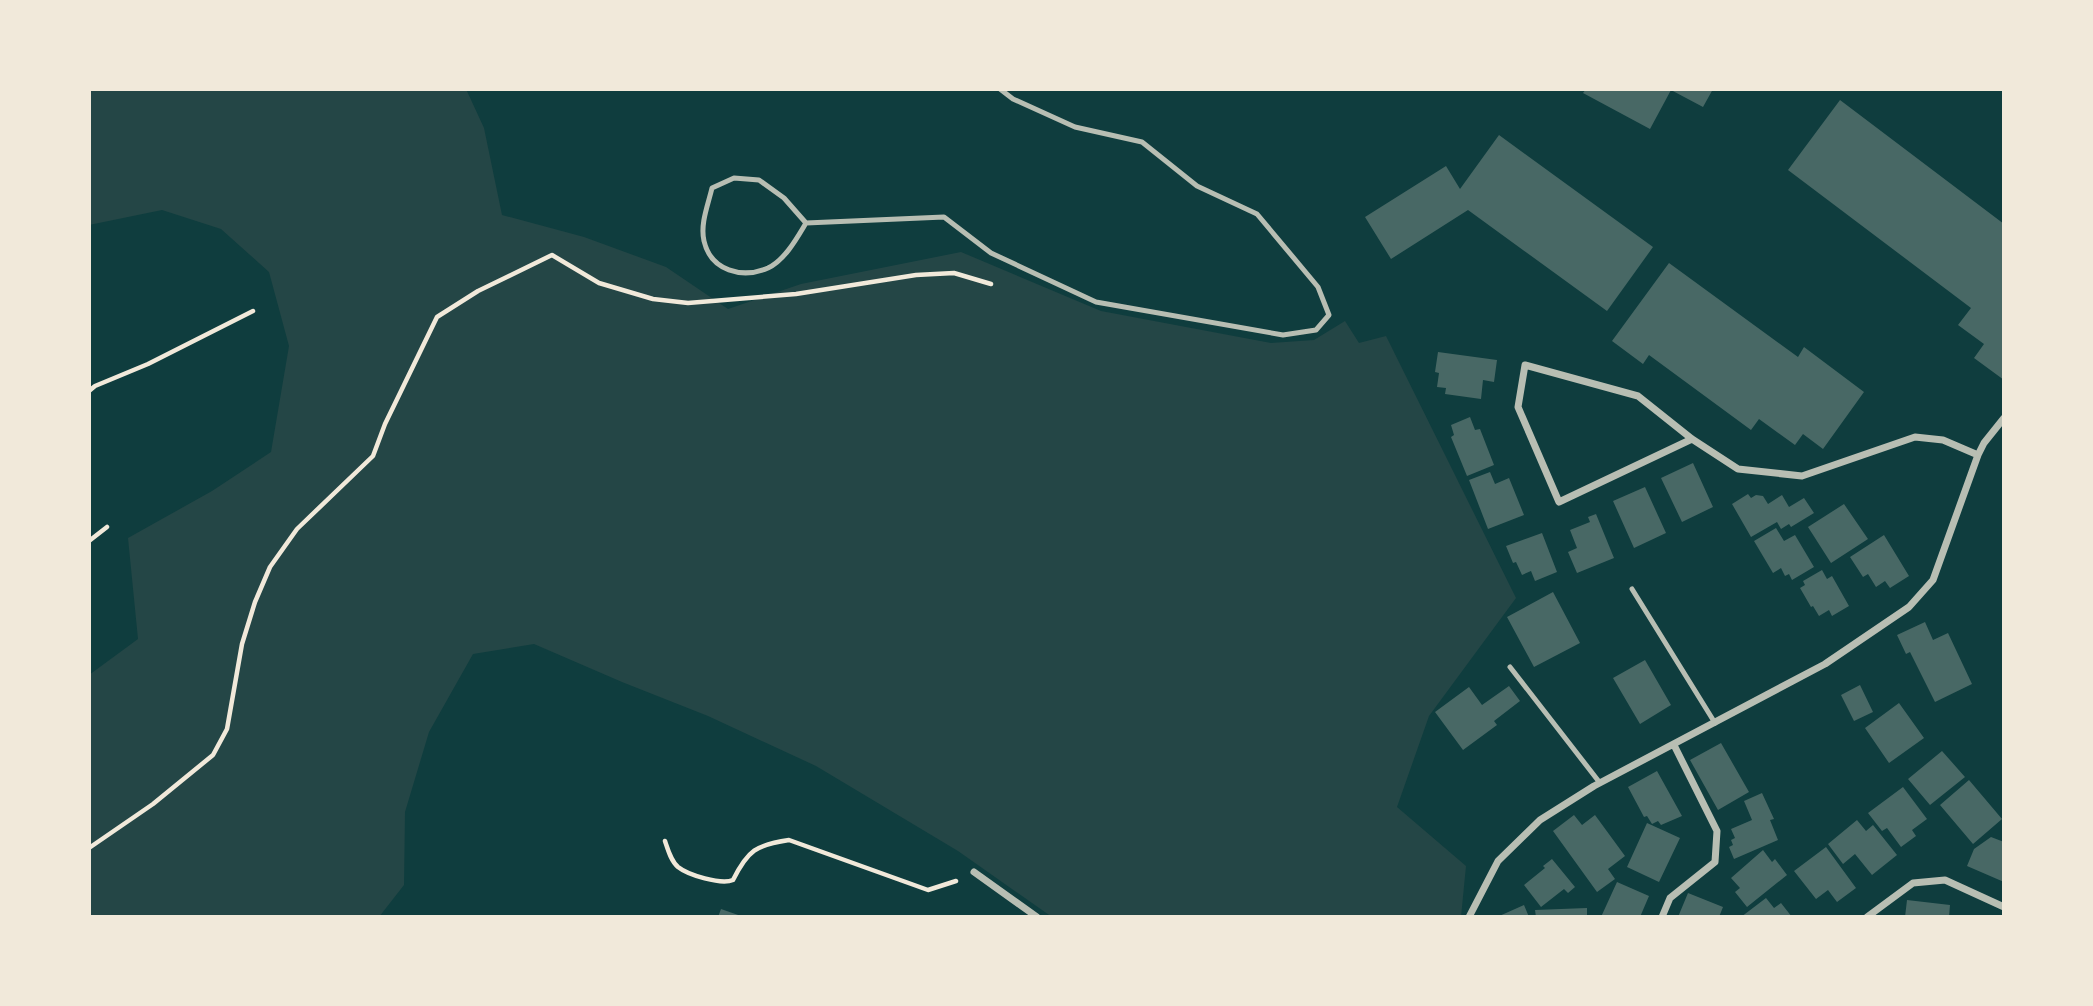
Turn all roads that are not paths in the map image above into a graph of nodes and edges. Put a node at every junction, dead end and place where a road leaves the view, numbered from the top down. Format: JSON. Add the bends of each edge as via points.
{"nodes":[{"id":1,"x":1000,"y":89,"type":"edge"},
{"id":2,"x":806,"y":223,"type":"junction"},
{"id":3,"x":2004,"y":418,"type":"edge"},
{"id":4,"x":1692,"y":439,"type":"junction"},
{"id":5,"x":1978,"y":455,"type":"junction"},
{"id":6,"x":1632,"y":589,"type":"dead end"},
{"id":7,"x":1510,"y":667,"type":"dead end"},
{"id":8,"x":1716,"y":723,"type":"junction"},
{"id":9,"x":1674,"y":745,"type":"junction"},
{"id":10,"x":1600,"y":783,"type":"junction"},
{"id":11,"x":974,"y":873,"type":"road end"},
{"id":12,"x":2004,"y":907,"type":"edge"},
{"id":13,"x":1037,"y":917,"type":"edge"},
{"id":14,"x":1469,"y":917,"type":"edge"},
{"id":15,"x":1662,"y":917,"type":"edge"},
{"id":16,"x":1867,"y":917,"type":"edge"}],
"edges":[{"from":1,"to":2,"type":"lane","via":[[1075,127],[1142,142],[1196,186],[1257,214],[1318,286],[1329,314],[1316,330],[1283,335],[1096,302],[991,253],[944,216]]},
{"from":2,"to":2,"type":"lane","via":[[792,246],[769,267],[741,274],[716,265],[704,242],[704,217],[712,188],[734,178],[759,180],[784,198]]},
{"from":3,"to":5,"type":"street"},
{"from":4,"to":4,"type":"street","via":[[1559,502],[1518,407],[1525,365],[1638,396]]},
{"from":4,"to":5,"type":"street","via":[[1738,469],[1802,476],[1915,437],[1942,440]]},
{"from":5,"to":8,"type":"street","via":[[1933,580],[1909,607],[1825,664]]},
{"from":6,"to":8,"type":"lane"},
{"from":7,"to":10,"type":"lane"},
{"from":8,"to":9,"type":"street"},
{"from":9,"to":10,"type":"street"},
{"from":9,"to":15,"type":"street","via":[[1717,831],[1714,862],[1670,898]]},
{"from":10,"to":14,"type":"street","via":[[1540,820],[1497,860]]},
{"from":11,"to":13,"type":"street"},
{"from":12,"to":16,"type":"street","via":[[1945,880],[1913,883]]}]}
